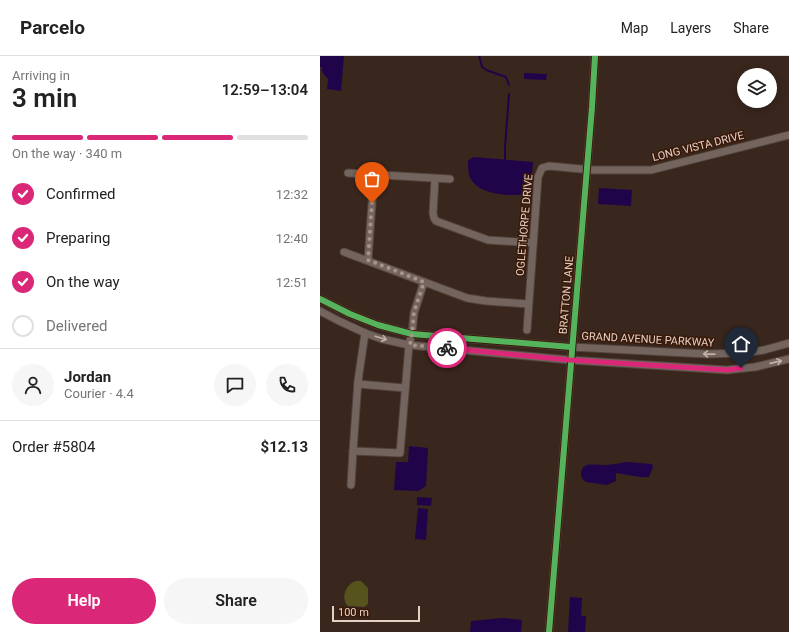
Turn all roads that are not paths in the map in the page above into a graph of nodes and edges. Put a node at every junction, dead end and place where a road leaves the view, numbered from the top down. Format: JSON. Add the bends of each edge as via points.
{"nodes":[{"id":1,"x":594,"y":56,"type":"edge"},
{"id":2,"x":789,"y":135,"type":"edge"},
{"id":3,"x":587,"y":169,"type":"junction"},
{"id":4,"x":348,"y":173,"type":"dead end"},
{"id":5,"x":374,"y":175,"type":"junction"},
{"id":6,"x":435,"y":179,"type":"junction"},
{"id":7,"x":450,"y":179,"type":"dead end"},
{"id":8,"x":533,"y":243,"type":"junction"},
{"id":9,"x":344,"y":252,"type":"dead end"},
{"id":10,"x":368,"y":260,"type":"junction"},
{"id":11,"x":424,"y":282,"type":"junction"},
{"id":12,"x":320,"y":299,"type":"edge"},
{"id":13,"x":528,"y":304,"type":"junction"},
{"id":14,"x":320,"y":311,"type":"edge"},
{"id":15,"x":527,"y":330,"type":"dead end"},
{"id":16,"x":365,"y":332,"type":"junction"},
{"id":17,"x":412,"y":334,"type":"junction"},
{"id":18,"x":789,"y":343,"type":"edge"},
{"id":19,"x":410,"y":345,"type":"junction"},
{"id":20,"x":572,"y":346,"type":"junction"},
{"id":21,"x":789,"y":359,"type":"edge"},
{"id":22,"x":570,"y":360,"type":"junction"},
{"id":23,"x":358,"y":384,"type":"junction"},
{"id":24,"x":406,"y":388,"type":"junction"},
{"id":25,"x":353,"y":451,"type":"junction"},
{"id":26,"x":351,"y":485,"type":"dead end"},
{"id":27,"x":548,"y":632,"type":"edge"}],
"edges":[{"from":1,"to":3,"type":"street","name":"BRATTON LANE"},
{"from":2,"to":3,"type":"street","name":"LONG VISTA DRIVE","via":[[651,170]]},
{"from":3,"to":8,"type":"street","name":"OGLETHORPE DRIVE","via":[[549,166],[542,168],[538,177]]},
{"from":3,"to":20,"type":"street","name":"BRATTON LANE"},
{"from":4,"to":5,"type":"street"},
{"from":5,"to":6,"type":"street"},
{"from":5,"to":10,"type":"street"},
{"from":6,"to":7,"type":"street"},
{"from":6,"to":8,"type":"street","via":[[433,213],[436,221],[488,240]]},
{"from":8,"to":13,"type":"street","name":"OGLETHORPE DRIVE"},
{"from":9,"to":10,"type":"street"},
{"from":10,"to":11,"type":"street"},
{"from":11,"to":13,"type":"street","via":[[467,298]]},
{"from":11,"to":17,"type":"street","via":[[414,312]]},
{"from":12,"to":17,"type":"street","name":"GRAND AVENUE PARKWAY","via":[[378,325]]},
{"from":13,"to":15,"type":"street","name":"OGLETHORPE DRIVE"},
{"from":14,"to":16,"type":"street"},
{"from":16,"to":19,"type":"street","one_way":true,"via":[[382,339]]},
{"from":16,"to":23,"type":"street"},
{"from":17,"to":19,"type":"street"},
{"from":17,"to":20,"type":"street","name":"GRAND AVENUE PARKWAY"},
{"from":18,"to":20,"type":"street","name":"GRAND AVENUE PARKWAY","one_way":true,"via":[[764,350],[725,354]]},
{"from":19,"to":22,"type":"street"},
{"from":19,"to":24,"type":"street"},
{"from":20,"to":22,"type":"street","name":"BRATTON LANE"},
{"from":22,"to":21,"type":"street","one_way":true,"via":[[727,370]]},
{"from":22,"to":27,"type":"street","name":"BRATTON LANE"},
{"from":23,"to":24,"type":"street"},
{"from":23,"to":25,"type":"street"},
{"from":24,"to":25,"type":"street","via":[[400,453]]},
{"from":25,"to":26,"type":"street"}]}
